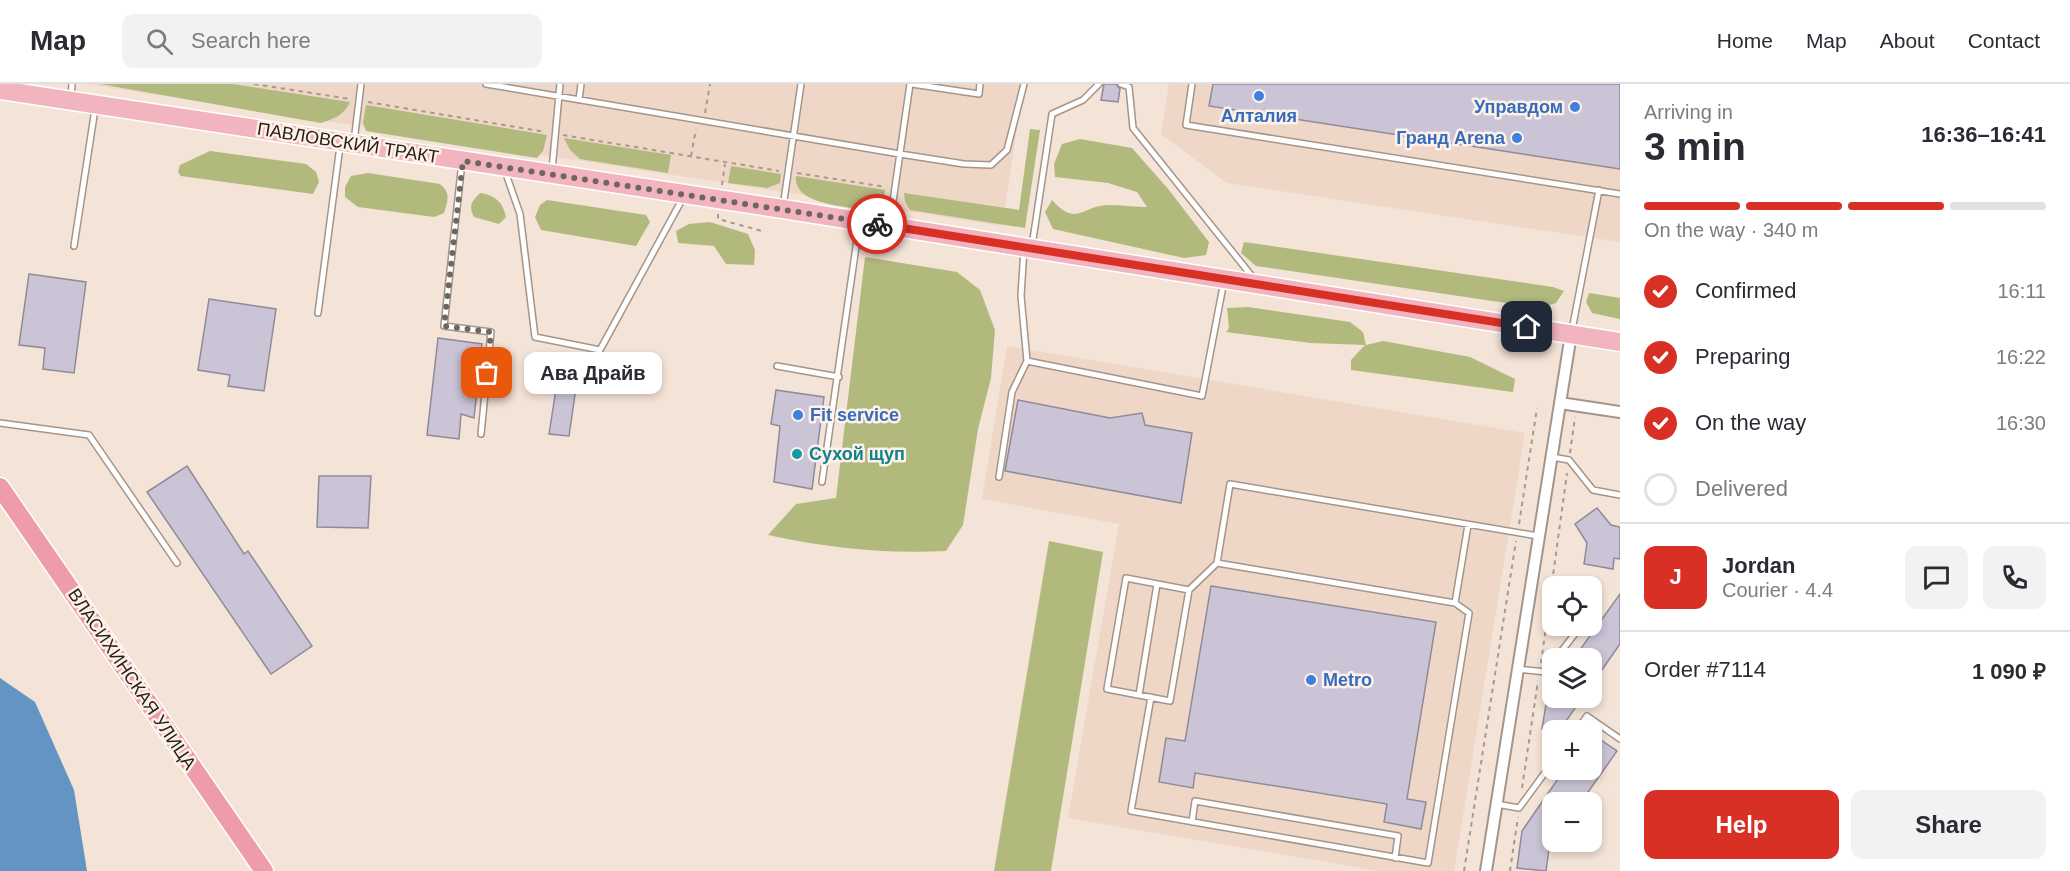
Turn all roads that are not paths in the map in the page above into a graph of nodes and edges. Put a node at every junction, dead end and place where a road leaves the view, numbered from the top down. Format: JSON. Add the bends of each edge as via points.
{"nodes":[{"id":1,"x":361,"y":84,"type":"edge"},
{"id":2,"x":486,"y":84,"type":"edge"},
{"id":3,"x":560,"y":84,"type":"edge"},
{"id":4,"x":581,"y":84,"type":"edge"},
{"id":5,"x":801,"y":84,"type":"edge"},
{"id":6,"x":911,"y":84,"type":"edge"},
{"id":7,"x":980,"y":84,"type":"edge"},
{"id":8,"x":1024,"y":84,"type":"edge"},
{"id":9,"x":1099,"y":84,"type":"edge"},
{"id":10,"x":1121,"y":84,"type":"edge"},
{"id":11,"x":1192,"y":84,"type":"edge"},
{"id":12,"x":0,"y":90,"type":"edge"},
{"id":13,"x":71,"y":92,"type":"edge"},
{"id":14,"x":559,"y":96,"type":"junction"},
{"id":15,"x":579,"y":100,"type":"junction"},
{"id":16,"x":96,"y":104,"type":"junction"},
{"id":17,"x":793,"y":136,"type":"junction"},
{"id":18,"x":347,"y":143,"type":"junction"},
{"id":19,"x":900,"y":154,"type":"junction"},
{"id":20,"x":463,"y":161,"type":"junction"},
{"id":21,"x":503,"y":167,"type":"junction"},
{"id":22,"x":552,"y":174,"type":"junction"},
{"id":23,"x":1599,"y":190,"type":"junction"},
{"id":24,"x":1620,"y":194,"type":"edge"},
{"id":25,"x":685,"y":195,"type":"junction"},
{"id":26,"x":783,"y":209,"type":"junction"},
{"id":27,"x":860,"y":222,"type":"junction"},
{"id":28,"x":889,"y":226,"type":"junction"},
{"id":29,"x":74,"y":246,"type":"dead end"},
{"id":30,"x":1028,"y":248,"type":"junction"},
{"id":31,"x":1224,"y":278,"type":"junction"},
{"id":32,"x":1257,"y":284,"type":"junction"},
{"id":33,"x":318,"y":313,"type":"dead end"},
{"id":34,"x":1571,"y":334,"type":"junction"},
{"id":35,"x":1620,"y":342,"type":"edge"},
{"id":36,"x":1027,"y":361,"type":"junction"},
{"id":37,"x":777,"y":366,"type":"dead end"},
{"id":38,"x":839,"y":377,"type":"junction"},
{"id":39,"x":1560,"y":402,"type":"junction"},
{"id":40,"x":1620,"y":412,"type":"edge"},
{"id":41,"x":0,"y":423,"type":"edge"},
{"id":42,"x":481,"y":434,"type":"dead end"},
{"id":43,"x":1551,"y":456,"type":"junction"},
{"id":44,"x":999,"y":477,"type":"dead end"},
{"id":45,"x":822,"y":482,"type":"dead end"},
{"id":46,"x":0,"y":487,"type":"edge"},
{"id":47,"x":1620,"y":495,"type":"edge"},
{"id":48,"x":1468,"y":525,"type":"junction"},
{"id":49,"x":1538,"y":536,"type":"junction"},
{"id":50,"x":177,"y":562,"type":"dead end"},
{"id":51,"x":1217,"y":563,"type":"junction"},
{"id":52,"x":1157,"y":584,"type":"junction"},
{"id":53,"x":1189,"y":590,"type":"junction"},
{"id":54,"x":1455,"y":603,"type":"junction"},
{"id":55,"x":1573,"y":636,"type":"edge"},
{"id":56,"x":1564,"y":648,"type":"edge"},
{"id":57,"x":1517,"y":669,"type":"junction"},
{"id":58,"x":1542,"y":671,"type":"edge"},
{"id":59,"x":1139,"y":695,"type":"junction"},
{"id":60,"x":1151,"y":697,"type":"junction"},
{"id":61,"x":1602,"y":726,"type":"edge"},
{"id":62,"x":1620,"y":739,"type":"edge"},
{"id":63,"x":1542,"y":777,"type":"edge"},
{"id":64,"x":1496,"y":804,"type":"junction"},
{"id":65,"x":1192,"y":822,"type":"junction"},
{"id":66,"x":1395,"y":858,"type":"junction"},
{"id":67,"x":264,"y":871,"type":"edge"},
{"id":68,"x":1486,"y":871,"type":"edge"}],
"edges":[{"from":1,"to":18,"type":"lane"},
{"from":2,"to":14,"type":"lane"},
{"from":3,"to":14,"type":"lane"},
{"from":4,"to":15,"type":"lane"},
{"from":5,"to":17,"type":"lane"},
{"from":6,"to":7,"type":"lane","via":[[979,94]]},
{"from":6,"to":19,"type":"lane"},
{"from":8,"to":19,"type":"lane","via":[[1007,150],[991,165]]},
{"from":9,"to":30,"type":"lane","via":[[1083,100],[1052,114]]},
{"from":10,"to":32,"type":"lane","via":[[1129,87],[1133,128]]},
{"from":11,"to":23,"type":"lane","via":[[1186,125]]},
{"from":12,"to":13,"type":"main road","name":"ПАВЛОВСКИЙ ТРАКТ"},
{"from":13,"to":16,"type":"main road","name":"ПАВЛОВСКИЙ ТРАКТ"},
{"from":14,"to":15,"type":"lane"},
{"from":14,"to":22,"type":"lane"},
{"from":15,"to":17,"type":"lane"},
{"from":16,"to":18,"type":"main road","name":"ПАВЛОВСКИЙ ТРАКТ"},
{"from":16,"to":29,"type":"lane"},
{"from":17,"to":19,"type":"lane"},
{"from":17,"to":26,"type":"lane"},
{"from":18,"to":20,"type":"main road","name":"ПАВЛОВСКИЙ ТРАКТ"},
{"from":18,"to":33,"type":"lane"},
{"from":19,"to":28,"type":"lane"},
{"from":20,"to":21,"type":"main road","name":"ПАВЛОВСКИЙ ТРАКТ"},
{"from":20,"to":42,"type":"lane","via":[[444,326],[491,332]]},
{"from":21,"to":22,"type":"main road","name":"ПАВЛОВСКИЙ ТРАКТ"},
{"from":21,"to":25,"type":"lane","via":[[520,214],[535,337],[600,350]]},
{"from":22,"to":25,"type":"main road","name":"ПАВЛОВСКИЙ ТРАКТ"},
{"from":23,"to":24,"type":"lane"},
{"from":23,"to":34,"type":"lane"},
{"from":25,"to":26,"type":"main road","name":"ПАВЛОВСКИЙ ТРАКТ"},
{"from":26,"to":27,"type":"main road","name":"ПАВЛОВСКИЙ ТРАКТ"},
{"from":27,"to":28,"type":"main road","name":"ПАВЛОВСКИЙ ТРАКТ"},
{"from":27,"to":38,"type":"lane"},
{"from":28,"to":30,"type":"main road","name":"ПАВЛОВСКИЙ ТРАКТ"},
{"from":30,"to":31,"type":"main road","name":"ПАВЛОВСКИЙ ТРАКТ"},
{"from":30,"to":36,"type":"lane","via":[[1021,296]]},
{"from":31,"to":32,"type":"main road","name":"ПАВЛОВСКИЙ ТРАКТ"},
{"from":31,"to":36,"type":"lane","via":[[1202,396]]},
{"from":32,"to":34,"type":"main road","name":"ПАВЛОВСКИЙ ТРАКТ"},
{"from":34,"to":35,"type":"main road","name":"ПАВЛОВСКИЙ ТРАКТ"},
{"from":34,"to":39,"type":"street"},
{"from":36,"to":44,"type":"lane","via":[[1012,393]]},
{"from":37,"to":38,"type":"lane"},
{"from":38,"to":45,"type":"lane"},
{"from":39,"to":40,"type":"street"},
{"from":39,"to":43,"type":"street"},
{"from":41,"to":50,"type":"lane","via":[[89,435]]},
{"from":43,"to":47,"type":"lane","via":[[1569,460],[1593,490]]},
{"from":43,"to":49,"type":"street"},
{"from":46,"to":67,"type":"highway","name":"ВЛАСИХИНСКАЯ УЛИЦА"},
{"from":48,"to":49,"type":"lane"},
{"from":48,"to":51,"type":"lane","via":[[1230,484]]},
{"from":48,"to":54,"type":"lane"},
{"from":49,"to":57,"type":"street"},
{"from":51,"to":53,"type":"lane"},
{"from":51,"to":54,"type":"lane"},
{"from":52,"to":53,"type":"lane"},
{"from":52,"to":59,"type":"lane"},
{"from":52,"to":59,"type":"lane","via":[[1126,578],[1107,689]]},
{"from":53,"to":60,"type":"lane","via":[[1170,701]]},
{"from":54,"to":66,"type":"lane","via":[[1469,613],[1428,863]]},
{"from":55,"to":56,"type":"lane"},
{"from":57,"to":58,"type":"lane"},
{"from":57,"to":64,"type":"street"},
{"from":59,"to":60,"type":"lane"},
{"from":60,"to":65,"type":"lane","via":[[1131,811]]},
{"from":61,"to":62,"type":"lane"},
{"from":63,"to":64,"type":"lane","via":[[1519,808]]},
{"from":64,"to":68,"type":"street"},
{"from":65,"to":66,"type":"lane"},
{"from":65,"to":66,"type":"lane","via":[[1195,801],[1398,836]]}]}
